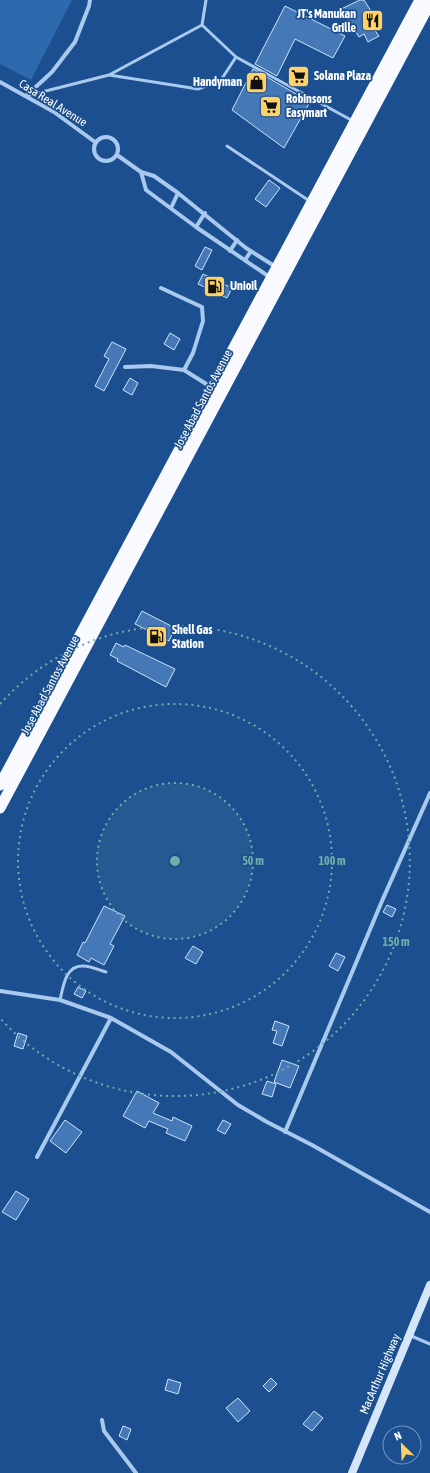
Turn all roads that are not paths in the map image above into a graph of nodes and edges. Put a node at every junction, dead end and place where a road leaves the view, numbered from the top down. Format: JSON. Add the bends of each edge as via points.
{"nodes":[{"id":1,"x":90,"y":0,"type":"edge"},
{"id":2,"x":206,"y":0,"type":"edge"},
{"id":3,"x":420,"y":0,"type":"edge"},
{"id":4,"x":430,"y":3,"type":"edge"},
{"id":5,"x":202,"y":25,"type":"junction"},
{"id":6,"x":236,"y":57,"type":"junction"},
{"id":7,"x":109,"y":75,"type":"junction"},
{"id":8,"x":0,"y":82,"type":"edge"},
{"id":9,"x":26,"y":96,"type":"junction"},
{"id":10,"x":360,"y":125,"type":"junction"},
{"id":11,"x":95,"y":142,"type":"junction"},
{"id":12,"x":227,"y":146,"type":"dead end"},
{"id":13,"x":117,"y":155,"type":"junction"},
{"id":14,"x":141,"y":172,"type":"junction"},
{"id":15,"x":178,"y":193,"type":"junction"},
{"id":16,"x":316,"y":205,"type":"junction"},
{"id":17,"x":171,"y":208,"type":"junction"},
{"id":18,"x":204,"y":213,"type":"junction"},
{"id":19,"x":196,"y":227,"type":"junction"},
{"id":20,"x":237,"y":240,"type":"junction"},
{"id":21,"x":230,"y":251,"type":"junction"},
{"id":22,"x":251,"y":251,"type":"junction"},
{"id":23,"x":245,"y":260,"type":"junction"},
{"id":24,"x":281,"y":271,"type":"junction"},
{"id":25,"x":275,"y":281,"type":"junction"},
{"id":26,"x":161,"y":288,"type":"dead end"},
{"id":27,"x":125,"y":367,"type":"dead end"},
{"id":28,"x":184,"y":370,"type":"junction"},
{"id":29,"x":216,"y":390,"type":"junction"},
{"id":30,"x":0,"y":785,"type":"edge"},
{"id":31,"x":430,"y":793,"type":"edge"},
{"id":32,"x":0,"y":808,"type":"edge"},
{"id":33,"x":106,"y":972,"type":"dead end"},
{"id":34,"x":0,"y":991,"type":"edge"},
{"id":35,"x":60,"y":1000,"type":"junction"},
{"id":36,"x":111,"y":1018,"type":"junction"},
{"id":37,"x":285,"y":1132,"type":"junction"},
{"id":38,"x":37,"y":1157,"type":"dead end"},
{"id":39,"x":430,"y":1212,"type":"edge"},
{"id":40,"x":430,"y":1285,"type":"edge"},
{"id":41,"x":409,"y":1335,"type":"junction"},
{"id":42,"x":430,"y":1344,"type":"edge"},
{"id":43,"x":102,"y":1420,"type":"dead end"},
{"id":44,"x":136,"y":1473,"type":"edge"},
{"id":45,"x":352,"y":1473,"type":"edge"}],
"edges":[{"from":1,"to":9,"type":"street","via":[[75,42],[52,72]]},
{"from":2,"to":5,"type":"lane"},
{"from":3,"to":10,"type":"highway","name":"Jose Abad Santos Avenue"},
{"from":4,"to":10,"type":"highway","name":"Jose Abad Santos Avenue"},
{"from":5,"to":6,"type":"lane"},
{"from":5,"to":7,"type":"lane"},
{"from":6,"to":7,"type":"lane","via":[[221,80],[198,89]]},
{"from":6,"to":10,"type":"lane"},
{"from":7,"to":9,"type":"lane"},
{"from":8,"to":9,"type":"street","name":"Casa Real Avenue"},
{"from":9,"to":11,"type":"street","name":"Casa Real Avenue","via":[[54,112]]},
{"from":10,"to":16,"type":"highway","name":"Jose Abad Santos Avenue"},
{"from":11,"to":13,"type":"street","via":[[106,136],[112,138],[119,148]]},
{"from":11,"to":13,"type":"street","via":[[94,154],[103,161],[109,161]]},
{"from":12,"to":16,"type":"lane"},
{"from":13,"to":14,"type":"street"},
{"from":14,"to":15,"type":"street","via":[[154,176]]},
{"from":14,"to":17,"type":"street","via":[[146,190]]},
{"from":15,"to":17,"type":"street"},
{"from":15,"to":18,"type":"street"},
{"from":16,"to":24,"type":"highway","name":"Jose Abad Santos Avenue"},
{"from":17,"to":19,"type":"street"},
{"from":18,"to":19,"type":"street"},
{"from":18,"to":20,"type":"street"},
{"from":19,"to":21,"type":"street"},
{"from":20,"to":21,"type":"street"},
{"from":20,"to":22,"type":"street"},
{"from":21,"to":23,"type":"street"},
{"from":22,"to":23,"type":"street"},
{"from":22,"to":24,"type":"street"},
{"from":23,"to":25,"type":"street"},
{"from":24,"to":25,"type":"highway","name":"Jose Abad Santos Avenue"},
{"from":25,"to":29,"type":"highway","name":"Jose Abad Santos Avenue"},
{"from":26,"to":28,"type":"street","via":[[202,307],[203,321],[193,353]]},
{"from":27,"to":28,"type":"street","via":[[151,366]]},
{"from":28,"to":29,"type":"street"},
{"from":29,"to":30,"type":"highway","name":"Jose Abad Santos Avenue"},
{"from":29,"to":32,"type":"highway","name":"Jose Abad Santos Avenue"},
{"from":31,"to":37,"type":"street"},
{"from":33,"to":35,"type":"lane","via":[[82,966],[74,968],[67,974]]},
{"from":34,"to":35,"type":"street"},
{"from":35,"to":36,"type":"street"},
{"from":36,"to":37,"type":"street","via":[[170,1052],[238,1104]]},
{"from":36,"to":38,"type":"street"},
{"from":37,"to":39,"type":"street"},
{"from":40,"to":41,"type":"main road","name":"MacArthur Highway"},
{"from":41,"to":42,"type":"lane"},
{"from":41,"to":45,"type":"main road","name":"MacArthur Highway"},
{"from":43,"to":44,"type":"street","via":[[104,1431]]}]}
